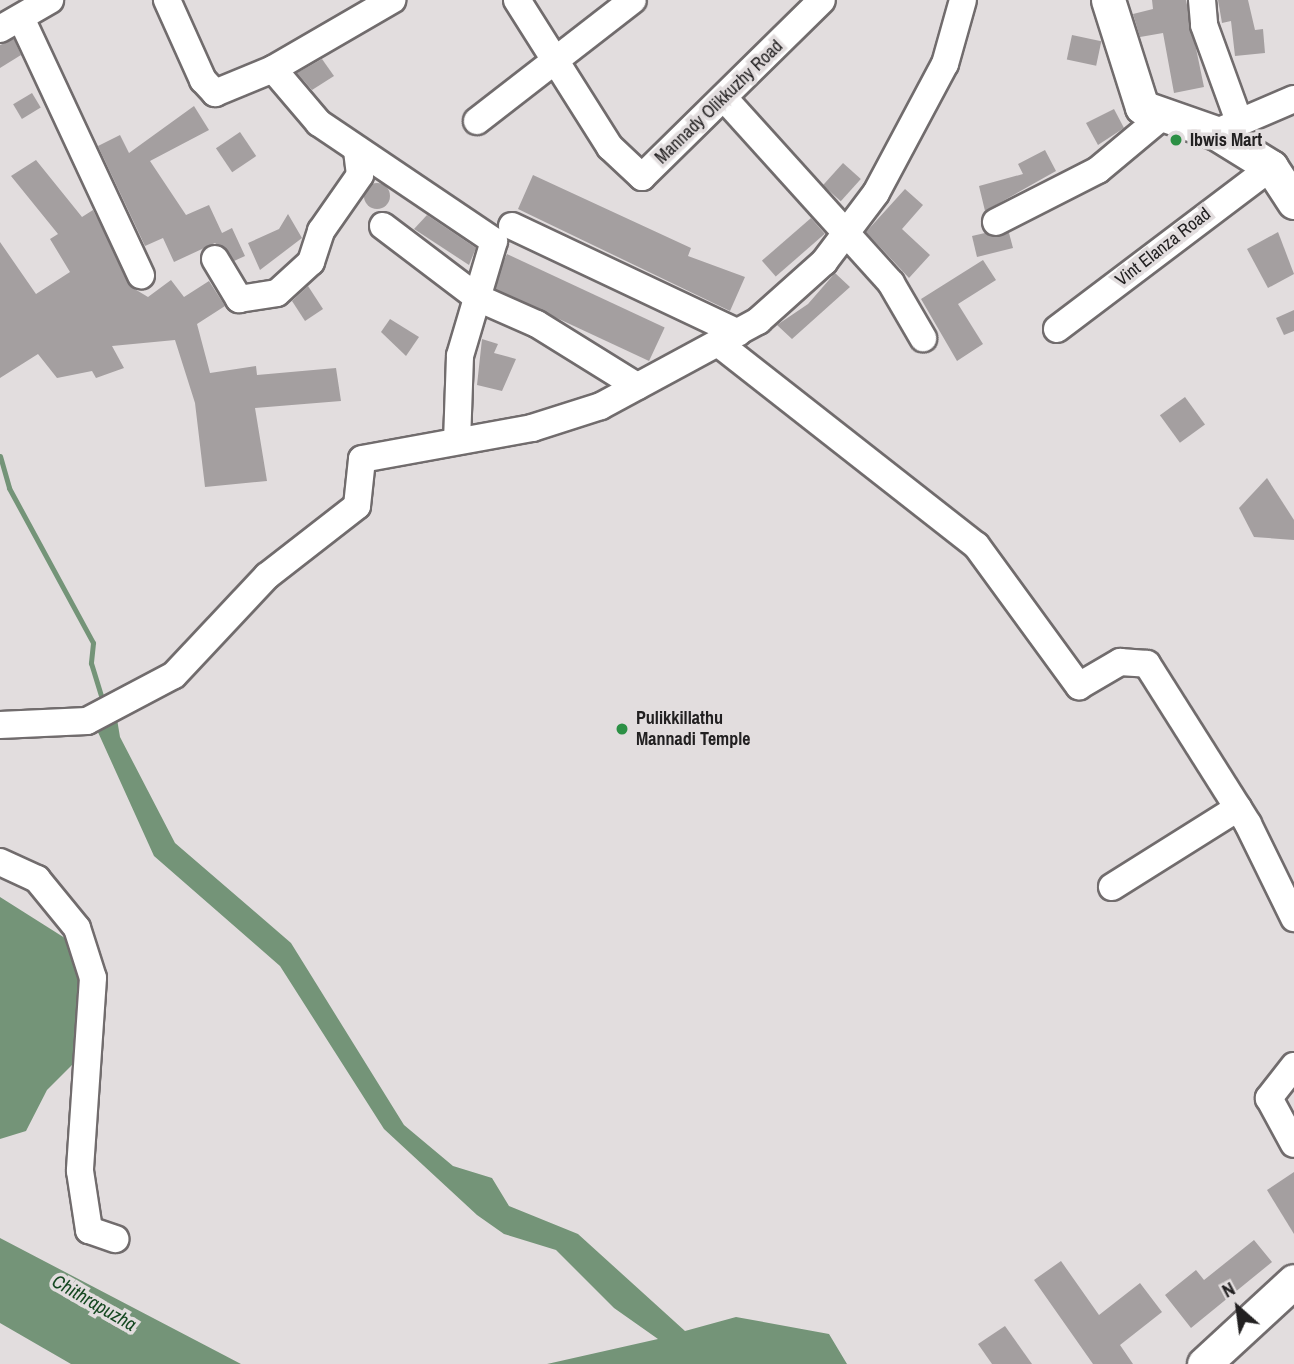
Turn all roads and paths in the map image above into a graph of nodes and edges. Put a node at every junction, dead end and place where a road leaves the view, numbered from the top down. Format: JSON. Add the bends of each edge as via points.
{"nodes":[{"id":1,"x":50,"y":0,"type":"edge"},
{"id":2,"x":167,"y":0,"type":"edge"},
{"id":3,"x":392,"y":0,"type":"edge"},
{"id":4,"x":517,"y":0,"type":"edge"},
{"id":5,"x":633,"y":0,"type":"edge"},
{"id":6,"x":822,"y":0,"type":"edge"},
{"id":7,"x":963,"y":0,"type":"edge"},
{"id":8,"x":1108,"y":0,"type":"edge"},
{"id":9,"x":1202,"y":0,"type":"edge"},
{"id":10,"x":10,"y":23,"type":"edge"},
{"id":11,"x":554,"y":58,"type":"junction"},
{"id":12,"x":273,"y":69,"type":"junction"},
{"id":13,"x":724,"y":98,"type":"junction"},
{"id":14,"x":1294,"y":99,"type":"edge"},
{"id":15,"x":1165,"y":114,"type":"junction"},
{"id":16,"x":477,"y":121,"type":"dead end"},
{"id":17,"x":1228,"y":127,"type":"junction"},
{"id":18,"x":358,"y":149,"type":"junction"},
{"id":19,"x":1271,"y":167,"type":"junction"},
{"id":20,"x":1294,"y":202,"type":"edge"},
{"id":21,"x":996,"y":222,"type":"dead end"},
{"id":22,"x":383,"y":226,"type":"dead end"},
{"id":23,"x":512,"y":226,"type":"dead end"},
{"id":24,"x":844,"y":232,"type":"junction"},
{"id":25,"x":215,"y":260,"type":"dead end"},
{"id":26,"x":141,"y":275,"type":"dead end"},
{"id":27,"x":478,"y":298,"type":"junction"},
{"id":28,"x":1058,"y":329,"type":"dead end"},
{"id":29,"x":728,"y":338,"type":"junction"},
{"id":30,"x":923,"y":338,"type":"dead end"},
{"id":31,"x":637,"y":386,"type":"junction"},
{"id":32,"x":457,"y":440,"type":"junction"},
{"id":33,"x":0,"y":725,"type":"edge"},
{"id":34,"x":1238,"y":808,"type":"junction"},
{"id":35,"x":0,"y":862,"type":"edge"},
{"id":36,"x":1112,"y":887,"type":"dead end"},
{"id":37,"x":1294,"y":918,"type":"edge"},
{"id":38,"x":1294,"y":1066,"type":"edge"},
{"id":39,"x":1294,"y":1144,"type":"edge"},
{"id":40,"x":115,"y":1239,"type":"dead end"},
{"id":41,"x":1294,"y":1281,"type":"edge"},
{"id":42,"x":1204,"y":1364,"type":"edge"}],
"edges":[{"from":1,"to":10,"type":"street"},
{"from":2,"to":12,"type":"street","via":[[203,80],[215,93]]},
{"from":3,"to":12,"type":"street"},
{"from":4,"to":11,"type":"street"},
{"from":5,"to":11,"type":"street"},
{"from":6,"to":13,"type":"street","name":"Mannady Olikkuzhy Road"},
{"from":7,"to":24,"type":"street","via":[[945,64],[918,120]]},
{"from":8,"to":15,"type":"main road","via":[[1142,107]]},
{"from":9,"to":17,"type":"street"},
{"from":10,"to":26,"type":"street"},
{"from":11,"to":13,"type":"street","name":"Mannady Olikkuzhy Road","via":[[610,147],[642,177]]},
{"from":11,"to":16,"type":"street"},
{"from":12,"to":18,"type":"street","via":[[309,114]]},
{"from":13,"to":24,"type":"street"},
{"from":14,"to":17,"type":"street"},
{"from":15,"to":17,"type":"main road"},
{"from":15,"to":21,"type":"street","via":[[1098,170]]},
{"from":17,"to":19,"type":"main road"},
{"from":18,"to":25,"type":"street","via":[[360,175],[321,231],[311,262],[278,293],[239,299]]},
{"from":18,"to":27,"type":"street","via":[[489,234],[494,242]]},
{"from":19,"to":20,"type":"main road"},
{"from":19,"to":28,"type":"street","name":"Vint Elanza Road"},
{"from":22,"to":27,"type":"street"},
{"from":23,"to":29,"type":"street"},
{"from":24,"to":29,"type":"street","via":[[824,262]]},
{"from":24,"to":30,"type":"street","via":[[891,283]]},
{"from":27,"to":31,"type":"street","via":[[537,324]]},
{"from":27,"to":32,"type":"street","via":[[455,381]]},
{"from":29,"to":31,"type":"street"},
{"from":29,"to":34,"type":"street","via":[[976,545],[1079,686],[1120,662],[1143,659]]},
{"from":31,"to":32,"type":"street","via":[[601,407],[532,428]]},
{"from":32,"to":33,"type":"street","via":[[362,459],[357,506],[267,576],[174,675],[110,710]]},
{"from":34,"to":36,"type":"street"},
{"from":34,"to":37,"type":"street"},
{"from":35,"to":40,"type":"street","via":[[37,879],[77,928],[93,978],[80,1171],[89,1230]]},
{"from":38,"to":39,"type":"street","via":[[1269,1098]]},
{"from":41,"to":42,"type":"main road"}]}
